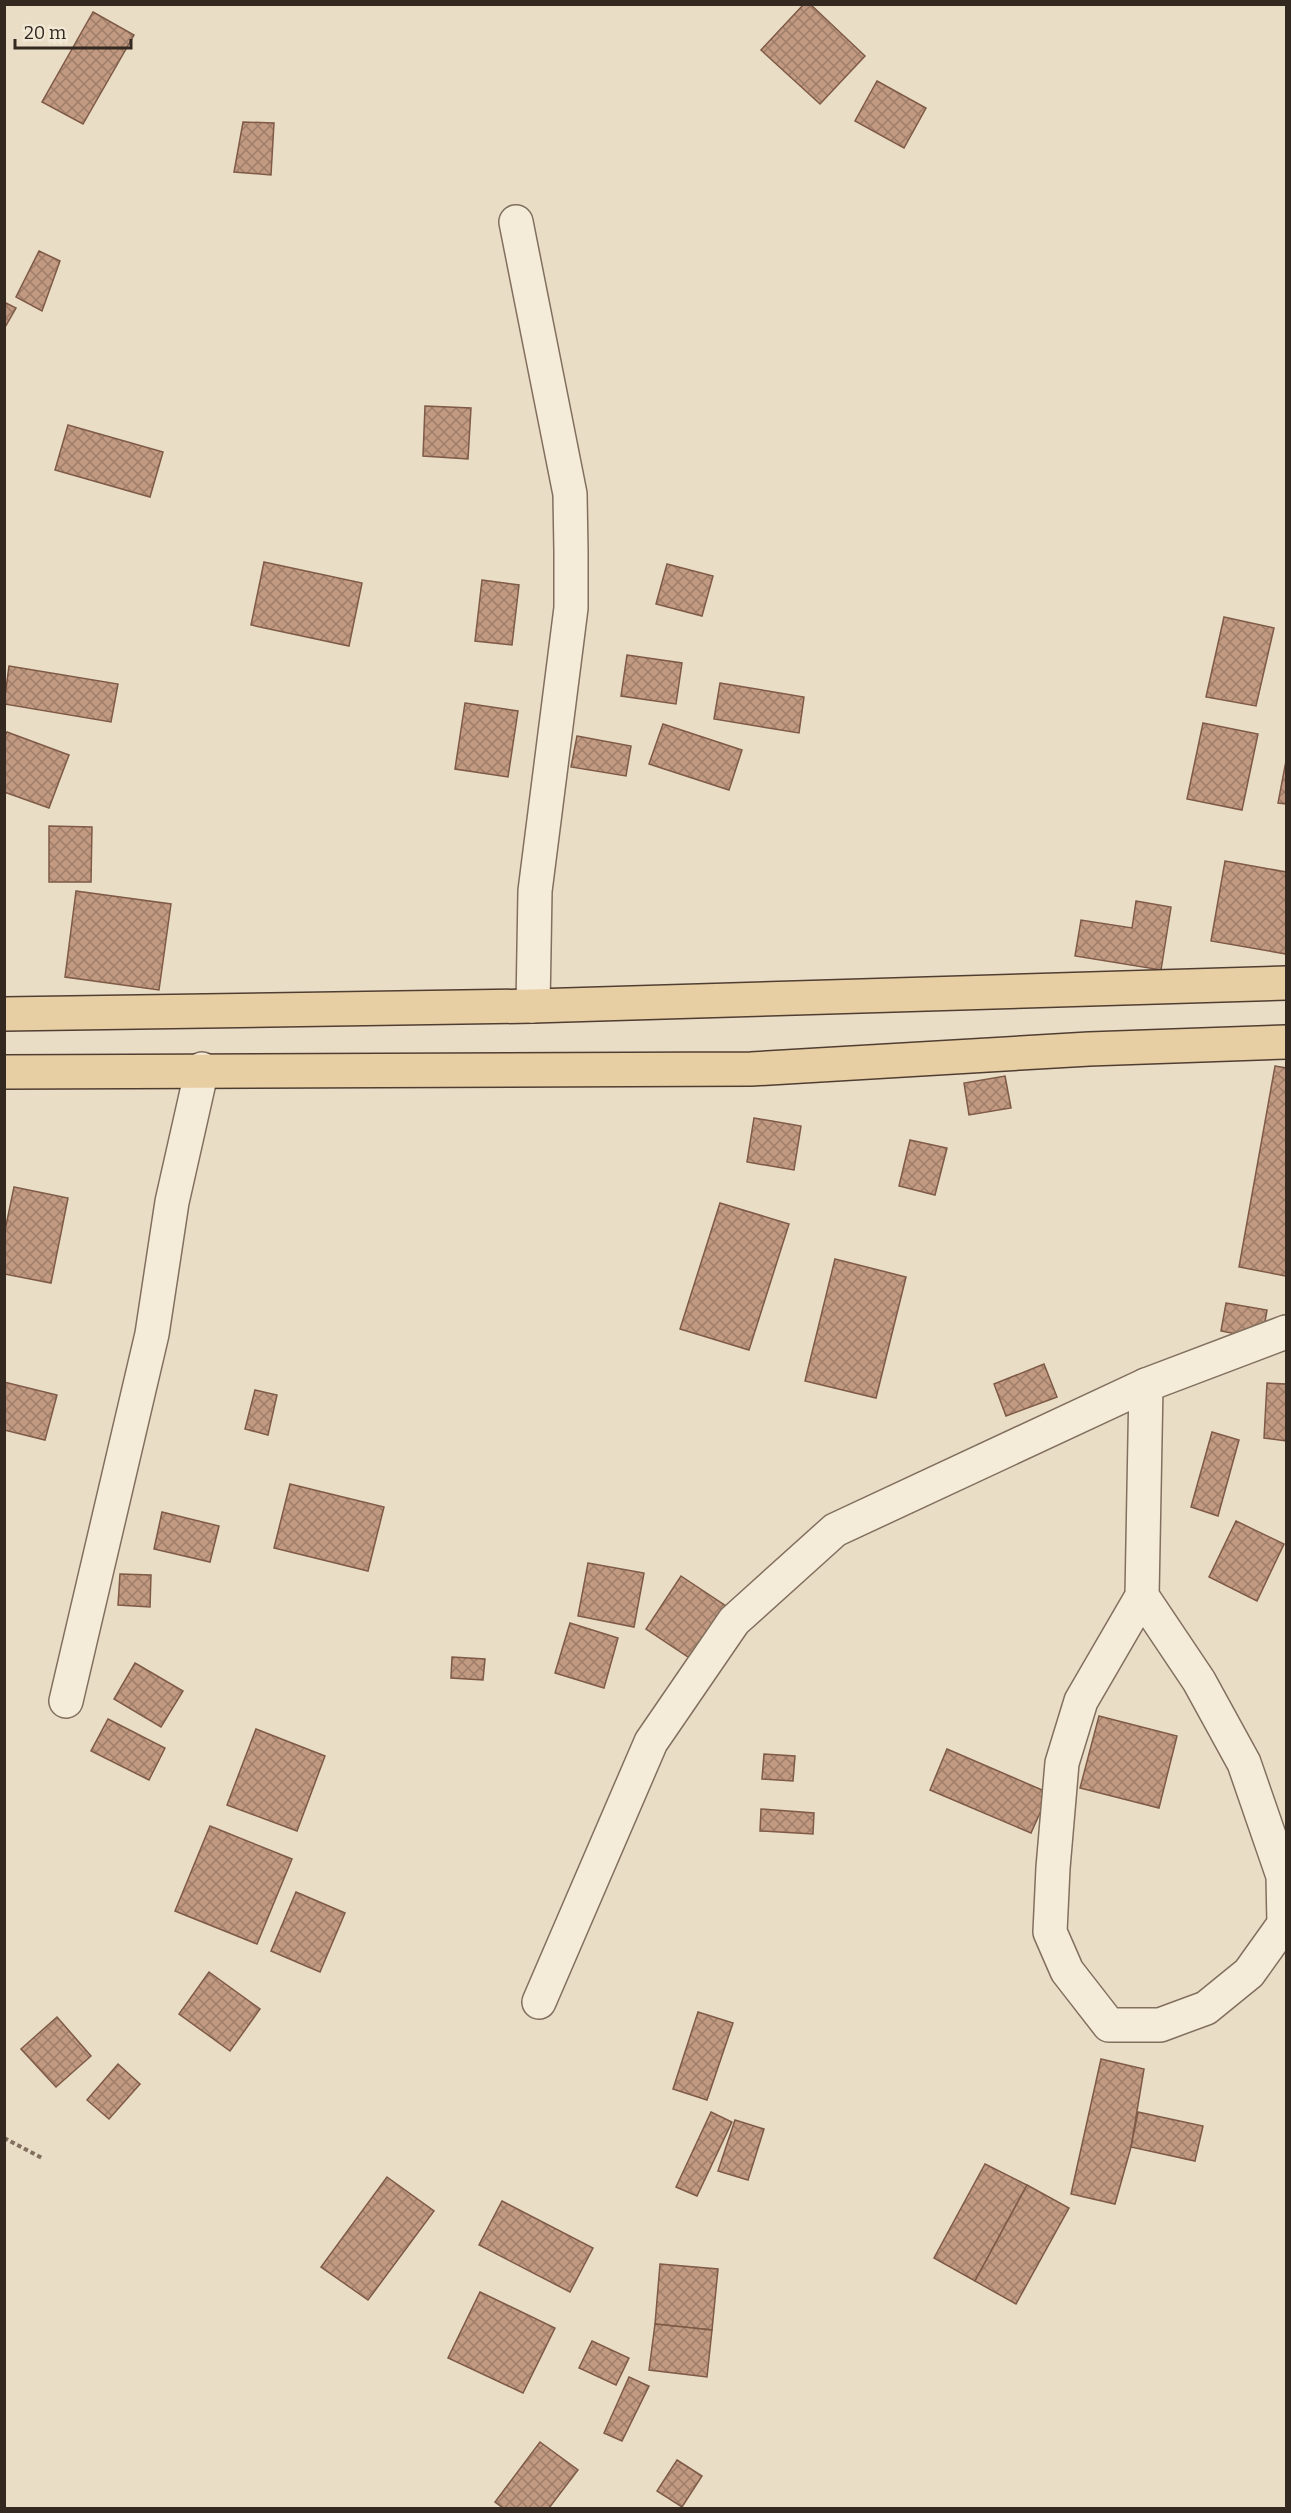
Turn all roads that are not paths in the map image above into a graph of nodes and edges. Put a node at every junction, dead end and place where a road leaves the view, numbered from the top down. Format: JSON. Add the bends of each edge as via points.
{"nodes":[{"id":1,"x":516,"y":222,"type":"dead end"},
{"id":2,"x":1287,"y":983,"type":"edge"},
{"id":3,"x":533,"y":1006,"type":"junction"},
{"id":4,"x":4,"y":1014,"type":"edge"},
{"id":5,"x":1287,"y":1042,"type":"edge"},
{"id":6,"x":202,"y":1070,"type":"junction"},
{"id":7,"x":4,"y":1072,"type":"edge"},
{"id":8,"x":1287,"y":1332,"type":"edge"},
{"id":9,"x":1146,"y":1385,"type":"junction"},
{"id":10,"x":1142,"y":1596,"type":"junction"},
{"id":11,"x":66,"y":1701,"type":"dead end"},
{"id":12,"x":1285,"y":1927,"type":"edge"},
{"id":13,"x":539,"y":2002,"type":"dead end"}],
"edges":[{"from":1,"to":3,"type":"street","via":[[570,494],[571,540],[571,608],[535,891]]},
{"from":2,"to":3,"type":"main road"},
{"from":3,"to":4,"type":"main road"},
{"from":5,"to":6,"type":"main road","via":[[751,1069]]},
{"from":6,"to":7,"type":"main road"},
{"from":6,"to":11,"type":"street","via":[[172,1202],[152,1334]]},
{"from":8,"to":9,"type":"street"},
{"from":9,"to":10,"type":"street"},
{"from":9,"to":13,"type":"street","via":[[835,1530],[734,1621],[651,1742]]},
{"from":10,"to":12,"type":"street","via":[[1199,1681],[1244,1763],[1283,1876]]},
{"from":10,"to":12,"type":"street","via":[[1081,1701],[1062,1763],[1050,1932],[1067,1971],[1109,2025],[1160,2025],[1206,2008],[1249,1972]]}]}
